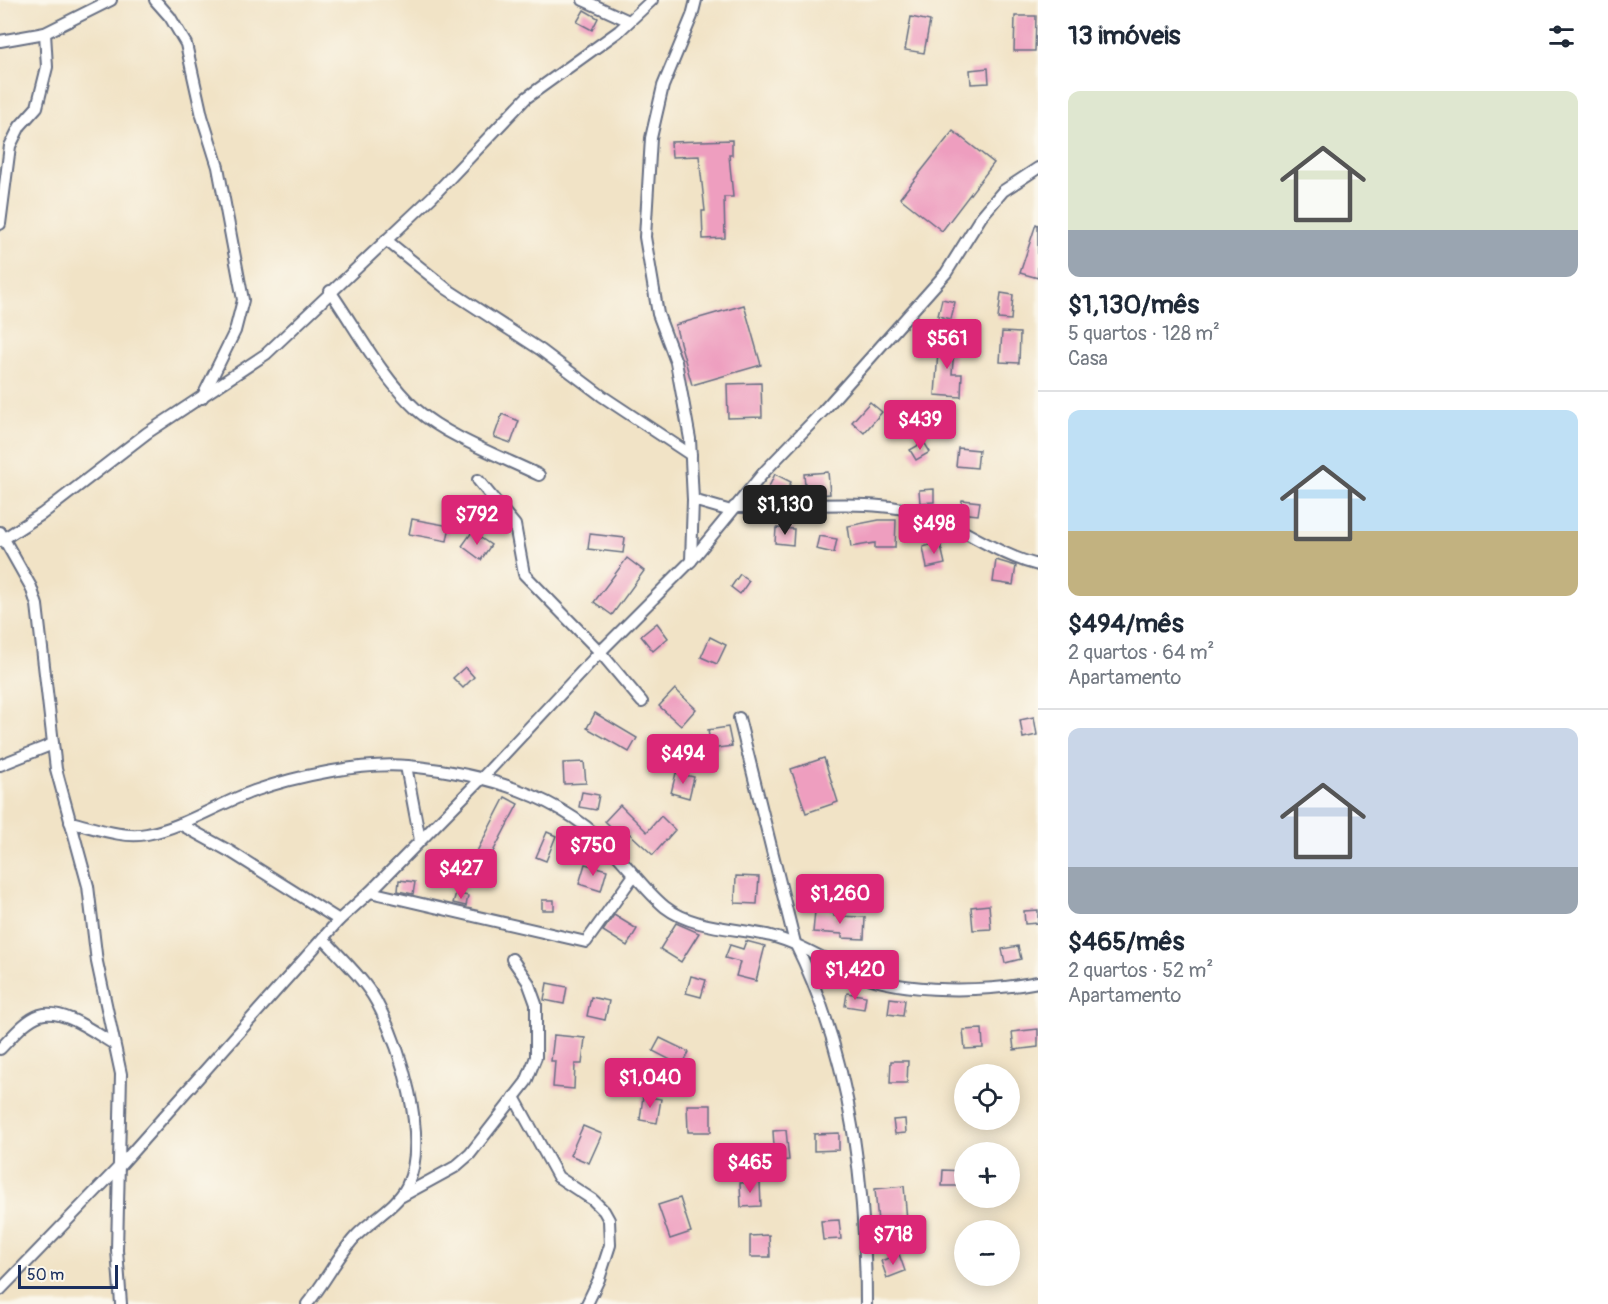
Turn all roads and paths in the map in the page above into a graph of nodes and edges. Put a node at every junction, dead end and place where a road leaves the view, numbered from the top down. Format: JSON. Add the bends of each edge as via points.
{"nodes":[{"id":1,"x":111,"y":0,"type":"edge"},
{"id":2,"x":155,"y":0,"type":"edge"},
{"id":3,"x":583,"y":0,"type":"edge"},
{"id":4,"x":652,"y":0,"type":"edge"},
{"id":5,"x":696,"y":0,"type":"edge"},
{"id":6,"x":629,"y":21,"type":"junction"},
{"id":7,"x":45,"y":33,"type":"junction"},
{"id":8,"x":0,"y":41,"type":"edge"},
{"id":9,"x":1038,"y":168,"type":"edge"},
{"id":10,"x":0,"y":224,"type":"edge"},
{"id":11,"x":386,"y":240,"type":"junction"},
{"id":12,"x":330,"y":291,"type":"junction"},
{"id":13,"x":202,"y":398,"type":"junction"},
{"id":14,"x":691,"y":455,"type":"junction"},
{"id":15,"x":539,"y":475,"type":"dead end"},
{"id":16,"x":478,"y":480,"type":"dead end"},
{"id":17,"x":693,"y":500,"type":"junction"},
{"id":18,"x":733,"y":509,"type":"junction"},
{"id":19,"x":1,"y":537,"type":"edge"},
{"id":20,"x":691,"y":561,"type":"junction"},
{"id":21,"x":1038,"y":565,"type":"edge"},
{"id":22,"x":600,"y":652,"type":"junction"},
{"id":23,"x":642,"y":702,"type":"dead end"},
{"id":24,"x":739,"y":718,"type":"dead end"},
{"id":25,"x":54,"y":744,"type":"junction"},
{"id":26,"x":0,"y":765,"type":"edge"},
{"id":27,"x":406,"y":766,"type":"junction"},
{"id":28,"x":482,"y":779,"type":"junction"},
{"id":29,"x":70,"y":822,"type":"junction"},
{"id":30,"x":180,"y":824,"type":"junction"},
{"id":31,"x":420,"y":840,"type":"junction"},
{"id":32,"x":634,"y":876,"type":"junction"},
{"id":33,"x":370,"y":892,"type":"junction"},
{"id":34,"x":339,"y":920,"type":"junction"},
{"id":35,"x":323,"y":938,"type":"junction"},
{"id":36,"x":795,"y":943,"type":"junction"},
{"id":37,"x":512,"y":959,"type":"dead end"},
{"id":38,"x":1038,"y":982,"type":"edge"},
{"id":39,"x":114,"y":1044,"type":"junction"},
{"id":40,"x":0,"y":1049,"type":"edge"},
{"id":41,"x":514,"y":1097,"type":"junction"},
{"id":42,"x":119,"y":1167,"type":"junction"},
{"id":43,"x":402,"y":1196,"type":"junction"},
{"id":44,"x":0,"y":1290,"type":"edge"},
{"id":45,"x":121,"y":1304,"type":"edge"},
{"id":46,"x":307,"y":1304,"type":"edge"},
{"id":47,"x":587,"y":1304,"type":"edge"},
{"id":48,"x":866,"y":1304,"type":"edge"}],
"edges":[{"from":1,"to":7,"type":"street"},
{"from":2,"to":13,"type":"street","via":[[186,44],[218,167],[243,300],[236,331]]},
{"from":3,"to":6,"type":"street"},
{"from":4,"to":6,"type":"street"},
{"from":5,"to":14,"type":"street","via":[[663,87],[651,138],[645,237],[658,314],[676,362],[685,402]]},
{"from":6,"to":11,"type":"street","via":[[526,98]]},
{"from":7,"to":8,"type":"street"},
{"from":7,"to":10,"type":"street","via":[[47,67],[37,107],[20,126],[10,146]]},
{"from":9,"to":18,"type":"street","via":[[1003,191],[981,217],[946,273]]},
{"from":11,"to":12,"type":"street"},
{"from":11,"to":14,"type":"street","via":[[447,289]]},
{"from":12,"to":13,"type":"street","via":[[266,354]]},
{"from":12,"to":15,"type":"street","via":[[394,384],[418,411]]},
{"from":13,"to":19,"type":"street","via":[[147,433],[42,514]]},
{"from":14,"to":17,"type":"street"},
{"from":16,"to":22,"type":"street","via":[[515,525],[524,574]]},
{"from":17,"to":18,"type":"street"},
{"from":17,"to":20,"type":"street"},
{"from":18,"to":20,"type":"street"},
{"from":18,"to":21,"type":"street","via":[[905,509]]},
{"from":19,"to":25,"type":"street","via":[[31,586],[37,605]]},
{"from":20,"to":22,"type":"street"},
{"from":22,"to":23,"type":"street"},
{"from":22,"to":28,"type":"street"},
{"from":24,"to":36,"type":"street"},
{"from":25,"to":26,"type":"street"},
{"from":25,"to":29,"type":"street","via":[[56,769]]},
{"from":27,"to":28,"type":"street"},
{"from":27,"to":30,"type":"street","via":[[299,778],[254,791]]},
{"from":27,"to":31,"type":"street"},
{"from":28,"to":31,"type":"street"},
{"from":28,"to":32,"type":"street","via":[[514,787],[557,807],[588,827]]},
{"from":29,"to":30,"type":"street","via":[[146,835]]},
{"from":29,"to":39,"type":"street","via":[[88,886],[97,962]]},
{"from":30,"to":34,"type":"street"},
{"from":31,"to":33,"type":"street"},
{"from":32,"to":33,"type":"street","via":[[586,942]]},
{"from":32,"to":36,"type":"street","via":[[665,907],[678,914]]},
{"from":33,"to":34,"type":"street"},
{"from":34,"to":35,"type":"street"},
{"from":35,"to":42,"type":"street"},
{"from":35,"to":43,"type":"street","via":[[375,999],[400,1062],[416,1129],[415,1157]]},
{"from":36,"to":38,"type":"street","via":[[854,973],[900,986],[962,988]]},
{"from":36,"to":48,"type":"street","via":[[812,978],[848,1097],[865,1228]]},
{"from":37,"to":41,"type":"street","via":[[528,982],[536,1004],[537,1030],[536,1057],[526,1082]]},
{"from":39,"to":40,"type":"street","via":[[70,1019],[40,1015]]},
{"from":39,"to":42,"type":"street","via":[[121,1074]]},
{"from":41,"to":43,"type":"street","via":[[470,1154],[455,1167]]},
{"from":41,"to":47,"type":"street","via":[[558,1177],[593,1200],[609,1220],[610,1245]]},
{"from":42,"to":44,"type":"street"},
{"from":42,"to":45,"type":"street","via":[[117,1250]]},
{"from":43,"to":46,"type":"street","via":[[358,1234]]}]}
